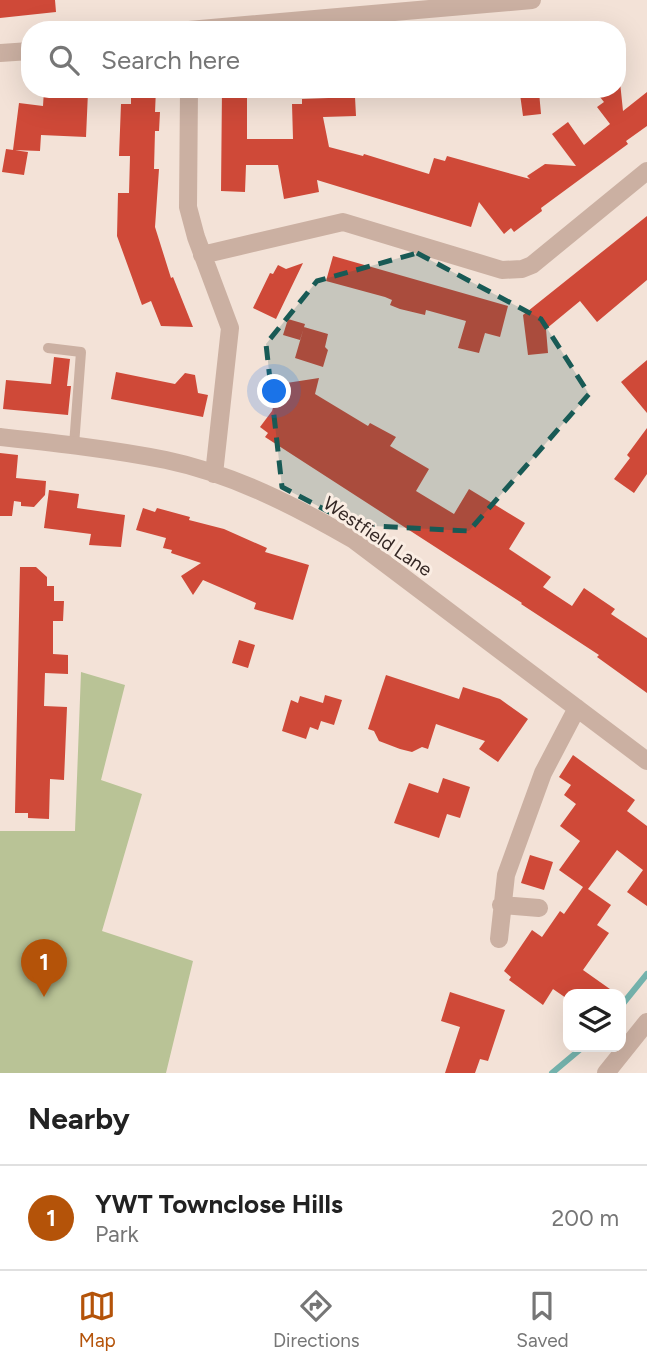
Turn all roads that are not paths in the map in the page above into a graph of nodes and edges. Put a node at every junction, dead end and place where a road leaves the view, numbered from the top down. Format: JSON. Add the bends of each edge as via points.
{"nodes":[{"id":1,"x":532,"y":0,"type":"edge"},
{"id":2,"x":424,"y":5,"type":"edge"},
{"id":3,"x":265,"y":21,"type":"edge"},
{"id":4,"x":21,"y":52,"type":"edge"},
{"id":5,"x":0,"y":53,"type":"edge"},
{"id":6,"x":189,"y":98,"type":"edge"},
{"id":7,"x":647,"y":171,"type":"edge"},
{"id":8,"x":202,"y":254,"type":"junction"},
{"id":9,"x":48,"y":348,"type":"dead end"},
{"id":10,"x":0,"y":437,"type":"edge"},
{"id":11,"x":74,"y":445,"type":"junction"},
{"id":12,"x":214,"y":474,"type":"junction"},
{"id":13,"x":577,"y":708,"type":"junction"},
{"id":14,"x":647,"y":761,"type":"edge"},
{"id":15,"x":501,"y":905,"type":"junction"},
{"id":16,"x":539,"y":908,"type":"dead end"},
{"id":17,"x":499,"y":939,"type":"dead end"},
{"id":18,"x":647,"y":1022,"type":"edge"},
{"id":19,"x":606,"y":1073,"type":"edge"}],
"edges":[{"from":1,"to":2,"type":"street"},
{"from":2,"to":3,"type":"street"},
{"from":4,"to":5,"type":"street"},
{"from":6,"to":8,"type":"street","via":[[188,207]]},
{"from":7,"to":8,"type":"street","via":[[522,269],[502,270],[343,222]]},
{"from":8,"to":12,"type":"street","via":[[230,328]]},
{"from":9,"to":11,"type":"lane","via":[[81,352]]},
{"from":10,"to":11,"type":"street","name":"Westfield Lane"},
{"from":11,"to":12,"type":"street","name":"Westfield Lane"},
{"from":12,"to":13,"type":"street","name":"Westfield Lane","via":[[260,491],[354,540]]},
{"from":13,"to":14,"type":"street","name":"Westfield Lane"},
{"from":13,"to":15,"type":"street","via":[[543,773],[506,875]]},
{"from":15,"to":16,"type":"street"},
{"from":15,"to":17,"type":"street"},
{"from":18,"to":19,"type":"street"}]}
